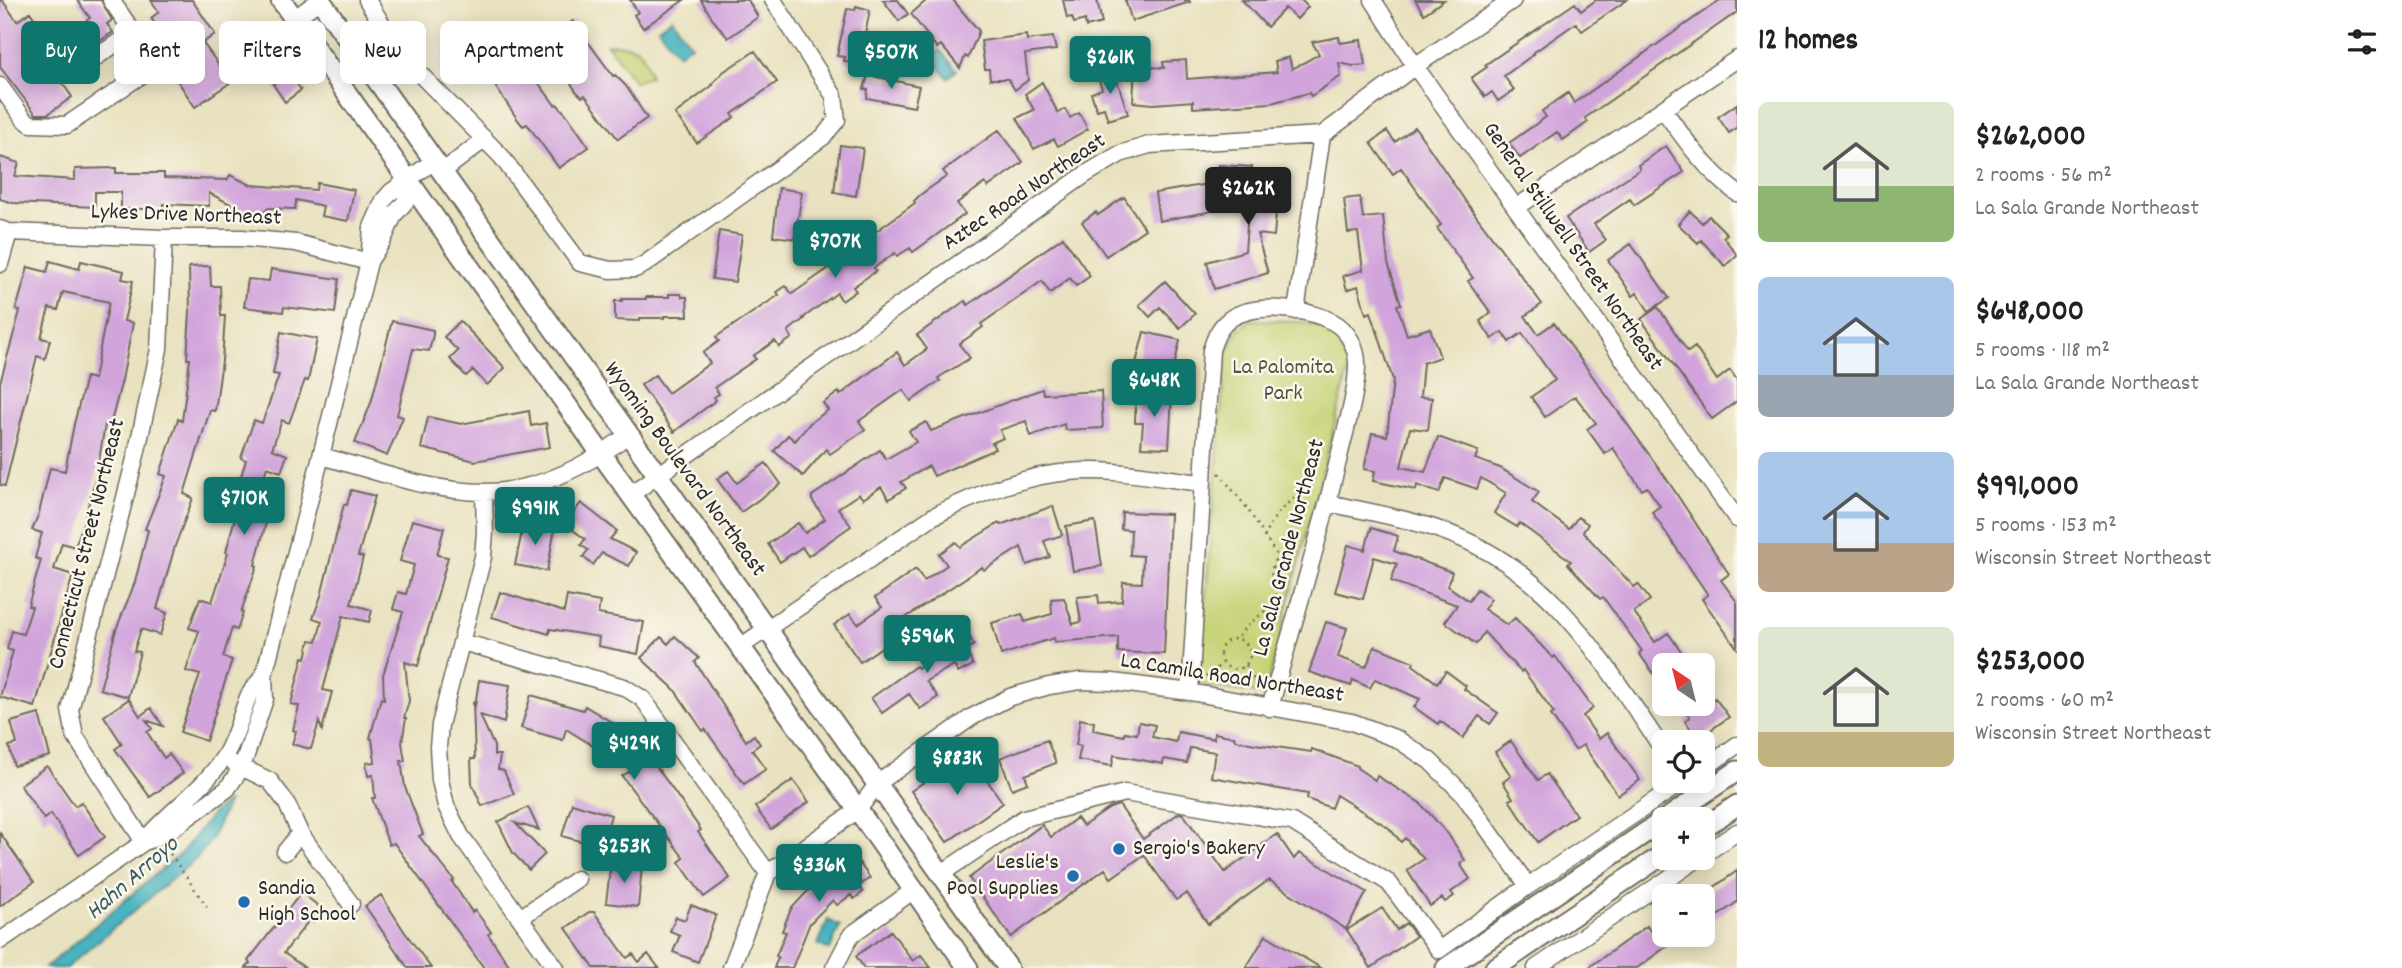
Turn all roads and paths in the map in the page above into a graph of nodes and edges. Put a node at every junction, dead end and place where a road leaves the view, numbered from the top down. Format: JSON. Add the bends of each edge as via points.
{"nodes":[{"id":1,"x":111,"y":0,"type":"edge"},
{"id":2,"x":281,"y":0,"type":"edge"},
{"id":3,"x":320,"y":0,"type":"edge"},
{"id":4,"x":367,"y":0,"type":"edge"},
{"id":5,"x":773,"y":0,"type":"edge"},
{"id":6,"x":1373,"y":0,"type":"edge"},
{"id":7,"x":1513,"y":0,"type":"edge"},
{"id":8,"x":295,"y":18,"type":"junction"},
{"id":9,"x":125,"y":21,"type":"edge"},
{"id":10,"x":1737,"y":59,"type":"edge"},
{"id":11,"x":1415,"y":66,"type":"junction"},
{"id":12,"x":128,"y":84,"type":"edge"},
{"id":13,"x":0,"y":86,"type":"edge"},
{"id":14,"x":1664,"y":109,"type":"junction"},
{"id":15,"x":1322,"y":135,"type":"junction"},
{"id":16,"x":485,"y":139,"type":"junction"},
{"id":17,"x":438,"y":167,"type":"junction"},
{"id":18,"x":407,"y":178,"type":"junction"},
{"id":19,"x":1737,"y":193,"type":"edge"},
{"id":20,"x":1517,"y":207,"type":"junction"},
{"id":21,"x":4,"y":231,"type":"edge"},
{"id":22,"x":164,"y":238,"type":"junction"},
{"id":23,"x":369,"y":262,"type":"junction"},
{"id":24,"x":0,"y":264,"type":"edge"},
{"id":25,"x":1296,"y":311,"type":"junction"},
{"id":26,"x":628,"y":435,"type":"junction"},
{"id":27,"x":602,"y":455,"type":"junction"},
{"id":28,"x":321,"y":456,"type":"junction"},
{"id":29,"x":1213,"y":470,"type":"dead end"},
{"id":30,"x":658,"y":477,"type":"junction"},
{"id":31,"x":1202,"y":483,"type":"junction"},
{"id":32,"x":1317,"y":484,"type":"dead end"},
{"id":33,"x":484,"y":492,"type":"junction"},
{"id":34,"x":630,"y":495,"type":"junction"},
{"id":35,"x":1328,"y":503,"type":"junction"},
{"id":36,"x":1737,"y":519,"type":"edge"},
{"id":37,"x":1264,"y":538,"type":"junction"},
{"id":38,"x":768,"y":628,"type":"junction"},
{"id":39,"x":1237,"y":640,"type":"junction"},
{"id":40,"x":462,"y":642,"type":"junction"},
{"id":41,"x":740,"y":647,"type":"junction"},
{"id":42,"x":1223,"y":663,"type":"junction"},
{"id":43,"x":1246,"y":665,"type":"junction"},
{"id":44,"x":264,"y":675,"type":"junction"},
{"id":45,"x":1195,"y":687,"type":"junction"},
{"id":46,"x":1261,"y":692,"type":"dead end"},
{"id":47,"x":1270,"y":708,"type":"junction"},
{"id":48,"x":1652,"y":734,"type":"edge"},
{"id":49,"x":1737,"y":746,"type":"edge"},
{"id":50,"x":223,"y":758,"type":"junction"},
{"id":51,"x":1715,"y":761,"type":"edge"},
{"id":52,"x":242,"y":767,"type":"junction"},
{"id":53,"x":1737,"y":771,"type":"edge"},
{"id":54,"x":878,"y":783,"type":"junction"},
{"id":55,"x":1666,"y":793,"type":"edge"},
{"id":56,"x":1737,"y":805,"type":"edge"},
{"id":57,"x":1684,"y":807,"type":"edge"},
{"id":58,"x":858,"y":810,"type":"junction"},
{"id":59,"x":1715,"y":820,"type":"edge"},
{"id":60,"x":1652,"y":829,"type":"edge"},
{"id":61,"x":1737,"y":832,"type":"edge"},
{"id":62,"x":300,"y":833,"type":"junction"},
{"id":63,"x":144,"y":842,"type":"junction"},
{"id":64,"x":1715,"y":847,"type":"edge"},
{"id":65,"x":169,"y":851,"type":"dead end"},
{"id":66,"x":285,"y":852,"type":"dead end"},
{"id":67,"x":1652,"y":862,"type":"edge"},
{"id":68,"x":1680,"y":870,"type":"edge"},
{"id":69,"x":768,"y":873,"type":"junction"},
{"id":70,"x":942,"y":873,"type":"junction"},
{"id":71,"x":577,"y":879,"type":"dead end"},
{"id":72,"x":1528,"y":886,"type":"junction"},
{"id":73,"x":914,"y":890,"type":"junction"},
{"id":74,"x":351,"y":904,"type":"dead end"},
{"id":75,"x":208,"y":908,"type":"dead end"},
{"id":76,"x":520,"y":918,"type":"junction"},
{"id":77,"x":0,"y":941,"type":"edge"},
{"id":78,"x":1452,"y":961,"type":"edge"},
{"id":79,"x":556,"y":968,"type":"edge"},
{"id":80,"x":731,"y":968,"type":"edge"},
{"id":81,"x":834,"y":968,"type":"edge"},
{"id":82,"x":968,"y":968,"type":"edge"},
{"id":83,"x":1008,"y":968,"type":"edge"},
{"id":84,"x":1495,"y":968,"type":"edge"},
{"id":85,"x":1536,"y":968,"type":"edge"}],
"edges":[{"from":1,"to":9,"type":"street"},
{"from":2,"to":8,"type":"main road"},
{"from":3,"to":8,"type":"street"},
{"from":3,"to":17,"type":"main road","name":"Wyoming Boulevard Northeast"},
{"from":4,"to":16,"type":"street","via":[[401,55]]},
{"from":5,"to":16,"type":"street","via":[[834,96],[837,120],[823,137],[635,269],[611,270],[580,262]]},
{"from":6,"to":11,"type":"street","name":"General Stillwell Street Northeast"},
{"from":7,"to":11,"type":"street"},
{"from":8,"to":18,"type":"main road"},
{"from":10,"to":14,"type":"street"},
{"from":11,"to":15,"type":"street"},
{"from":11,"to":20,"type":"street","name":"General Stillwell Street Northeast"},
{"from":12,"to":13,"type":"street","via":[[67,125],[31,124]]},
{"from":14,"to":19,"type":"street","via":[[1698,157]]},
{"from":14,"to":20,"type":"street"},
{"from":15,"to":25,"type":"street"},
{"from":15,"to":30,"type":"street","name":"Aztec Road Northeast","via":[[1149,145],[1120,154]]},
{"from":16,"to":17,"type":"street"},
{"from":17,"to":18,"type":"street"},
{"from":17,"to":26,"type":"main road","name":"Wyoming Boulevard Northeast"},
{"from":18,"to":23,"type":"street","via":[[406,201]]},
{"from":18,"to":27,"type":"main road"},
{"from":20,"to":36,"type":"street","name":"General Stillwell Street Northeast"},
{"from":21,"to":22,"type":"street","name":"Lykes Drive Northeast"},
{"from":21,"to":24,"type":"street"},
{"from":22,"to":23,"type":"street","name":"Lykes Drive Northeast","via":[[296,243]]},
{"from":22,"to":63,"type":"street","name":"Connecticut Street Northeast","via":[[159,349],[70,710],[75,736]]},
{"from":23,"to":28,"type":"street"},
{"from":25,"to":31,"type":"street","name":"La Sala Grande Northeast","via":[[1248,310],[1216,334]]},
{"from":25,"to":35,"type":"street","name":"La Sala Grande Northeast","via":[[1335,323],[1354,345],[1358,363]]},
{"from":26,"to":27,"type":"street"},
{"from":26,"to":30,"type":"main road","name":"Wyoming Boulevard Northeast"},
{"from":27,"to":33,"type":"street","via":[[548,479]]},
{"from":27,"to":34,"type":"main road"},
{"from":28,"to":33,"type":"street","via":[[433,485]]},
{"from":28,"to":44,"type":"street"},
{"from":29,"to":37,"type":"path","via":[[1230,485]]},
{"from":30,"to":34,"type":"street","name":"Aztec Road Northeast"},
{"from":30,"to":38,"type":"main road","name":"Wyoming Boulevard Northeast"},
{"from":31,"to":38,"type":"street","via":[[1121,472],[1070,472],[1030,478],[962,500]]},
{"from":31,"to":45,"type":"street","name":"La Sala Grande Northeast"},
{"from":32,"to":37,"type":"path","via":[[1269,522]]},
{"from":33,"to":40,"type":"street","via":[[482,557]]},
{"from":34,"to":41,"type":"main road"},
{"from":35,"to":47,"type":"street","name":"La Sala Grande Northeast"},
{"from":35,"to":48,"type":"street","via":[[1439,530],[1482,548],[1526,576],[1581,631]]},
{"from":37,"to":39,"type":"path","via":[[1276,554],[1271,586],[1276,597],[1268,610],[1243,628]]},
{"from":38,"to":41,"type":"street"},
{"from":38,"to":54,"type":"main road","name":"Wyoming Boulevard Northeast"},
{"from":39,"to":42,"type":"path","via":[[1222,647]]},
{"from":39,"to":43,"type":"path","via":[[1249,652]]},
{"from":40,"to":69,"type":"street","via":[[624,687],[643,699]]},
{"from":40,"to":76,"type":"street","via":[[440,724],[439,780],[461,836]]},
{"from":41,"to":58,"type":"main road"},
{"from":42,"to":43,"type":"path","via":[[1233,669]]},
{"from":42,"to":45,"type":"path"},
{"from":43,"to":46,"type":"path"},
{"from":44,"to":50,"type":"street","via":[[249,695]]},
{"from":44,"to":52,"type":"street","via":[[265,699]]},
{"from":45,"to":47,"type":"street","name":"La Camila Road Northeast"},
{"from":45,"to":54,"type":"street","name":"La Camila Road Northeast","via":[[1080,681],[1010,697],[972,717]]},
{"from":47,"to":72,"type":"street","name":"La Camila Road Northeast","via":[[1352,722],[1397,739],[1430,761],[1463,794]]},
{"from":49,"to":51,"type":"street"},
{"from":50,"to":52,"type":"street"},
{"from":50,"to":63,"type":"street"},
{"from":52,"to":62,"type":"street","via":[[270,781]]},
{"from":52,"to":63,"type":"street","via":[[227,789],[165,834]]},
{"from":53,"to":57,"type":"main road"},
{"from":54,"to":58,"type":"street","name":"La Camila Road Northeast"},
{"from":54,"to":70,"type":"main road","name":"Wyoming Boulevard Northeast"},
{"from":55,"to":72,"type":"street"},
{"from":56,"to":59,"type":"main road"},
{"from":58,"to":69,"type":"street","name":"La Camila Road Northeast"},
{"from":58,"to":73,"type":"main road"},
{"from":60,"to":78,"type":"main road"},
{"from":61,"to":64,"type":"street"},
{"from":62,"to":66,"type":"street"},
{"from":62,"to":74,"type":"street"},
{"from":63,"to":77,"type":"street"},
{"from":65,"to":75,"type":"path"},
{"from":67,"to":84,"type":"main road"},
{"from":68,"to":85,"type":"street"},
{"from":69,"to":80,"type":"street"},
{"from":70,"to":78,"type":"street","via":[[1024,818],[1125,793],[1292,822],[1390,883]]},
{"from":70,"to":83,"type":"main road","name":"Wyoming Boulevard Northeast"},
{"from":71,"to":76,"type":"street"},
{"from":72,"to":78,"type":"street"},
{"from":73,"to":81,"type":"street","via":[[851,935]]},
{"from":73,"to":82,"type":"main road"},
{"from":76,"to":79,"type":"street"}]}
